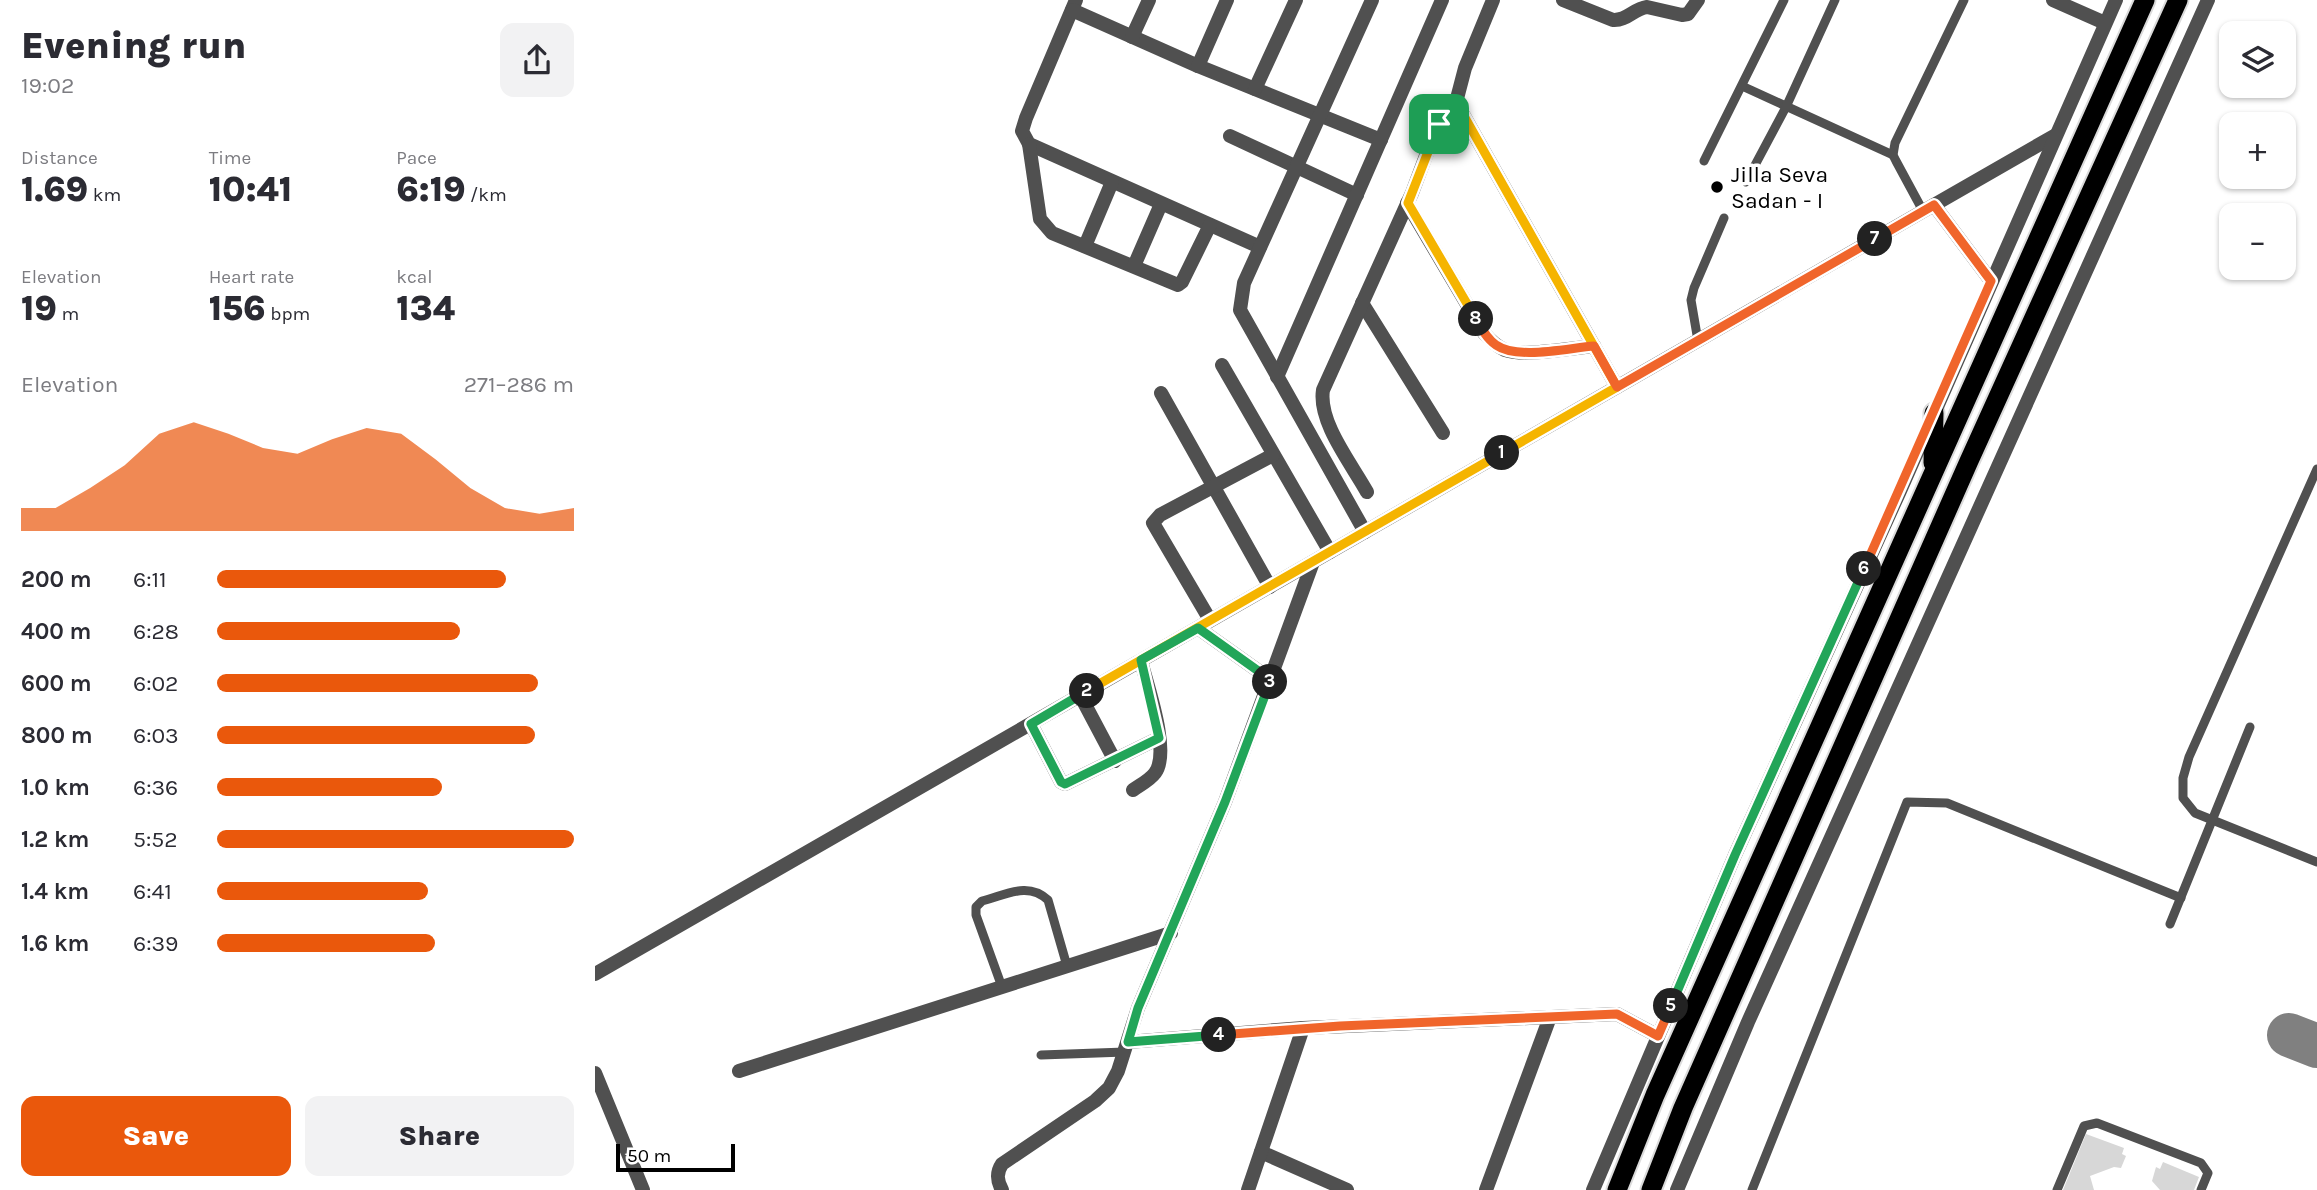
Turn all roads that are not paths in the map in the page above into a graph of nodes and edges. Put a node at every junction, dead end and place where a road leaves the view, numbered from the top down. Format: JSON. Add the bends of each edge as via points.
{"nodes":[{"id":1,"x":1149,"y":0,"type":"edge"},
{"id":2,"x":1227,"y":0,"type":"edge"},
{"id":3,"x":1296,"y":0,"type":"edge"},
{"id":4,"x":1372,"y":0,"type":"edge"},
{"id":5,"x":1442,"y":0,"type":"edge"},
{"id":6,"x":1493,"y":0,"type":"edge"},
{"id":7,"x":1563,"y":0,"type":"edge"},
{"id":8,"x":1697,"y":0,"type":"edge"},
{"id":9,"x":1784,"y":0,"type":"edge"},
{"id":10,"x":1835,"y":0,"type":"edge"},
{"id":11,"x":1964,"y":0,"type":"edge"},
{"id":12,"x":2053,"y":0,"type":"edge"},
{"id":13,"x":2116,"y":0,"type":"edge"},
{"id":14,"x":2145,"y":0,"type":"edge"},
{"id":15,"x":2178,"y":0,"type":"edge"},
{"id":16,"x":2208,"y":0,"type":"edge"},
{"id":17,"x":1074,"y":5,"type":"edge"},
{"id":18,"x":2105,"y":23,"type":"junction"},
{"id":19,"x":1132,"y":37,"type":"junction"},
{"id":20,"x":1198,"y":66,"type":"junction"},
{"id":21,"x":1742,"y":86,"type":"junction"},
{"id":22,"x":1255,"y":89,"type":"junction"},
{"id":23,"x":1786,"y":107,"type":"junction"},
{"id":24,"x":1454,"y":110,"type":"junction"},
{"id":25,"x":1320,"y":115,"type":"junction"},
{"id":26,"x":1230,"y":136,"type":"dead end"},
{"id":27,"x":2054,"y":136,"type":"junction"},
{"id":28,"x":1381,"y":140,"type":"junction"},
{"id":29,"x":1029,"y":144,"type":"junction"},
{"id":30,"x":1893,"y":155,"type":"junction"},
{"id":31,"x":1704,"y":160,"type":"dead end"},
{"id":32,"x":1297,"y":166,"type":"junction"},
{"id":33,"x":1112,"y":182,"type":"junction"},
{"id":34,"x":1745,"y":182,"type":"dead end"},
{"id":35,"x":1357,"y":195,"type":"junction"},
{"id":36,"x":1408,"y":203,"type":"junction"},
{"id":37,"x":1161,"y":204,"type":"junction"},
{"id":38,"x":1928,"y":208,"type":"junction"},
{"id":39,"x":1724,"y":218,"type":"dead end"},
{"id":40,"x":1210,"y":225,"type":"junction"},
{"id":41,"x":1085,"y":246,"type":"junction"},
{"id":42,"x":1260,"y":247,"type":"junction"},
{"id":43,"x":1133,"y":266,"type":"junction"},
{"id":44,"x":1991,"y":281,"type":"junction"},
{"id":45,"x":1362,"y":303,"type":"junction"},
{"id":46,"x":1698,"y":341,"type":"junction"},
{"id":47,"x":1594,"y":346,"type":"junction"},
{"id":48,"x":1222,"y":365,"type":"dead end"},
{"id":49,"x":1277,"y":376,"type":"junction"},
{"id":50,"x":1617,"y":387,"type":"junction"},
{"id":51,"x":1161,"y":393,"type":"dead end"},
{"id":52,"x":1934,"y":414,"type":"junction"},
{"id":53,"x":1443,"y":433,"type":"dead end"},
{"id":54,"x":1273,"y":455,"type":"junction"},
{"id":55,"x":2317,"y":469,"type":"edge"},
{"id":56,"x":1933,"y":471,"type":"junction"},
{"id":57,"x":1214,"y":486,"type":"junction"},
{"id":58,"x":1367,"y":492,"type":"dead end"},
{"id":59,"x":1365,"y":532,"type":"junction"},
{"id":60,"x":1329,"y":552,"type":"junction"},
{"id":61,"x":1313,"y":562,"type":"junction"},
{"id":62,"x":1270,"y":587,"type":"junction"},
{"id":63,"x":1204,"y":624,"type":"junction"},
{"id":64,"x":1141,"y":660,"type":"junction"},
{"id":65,"x":1271,"y":680,"type":"junction"},
{"id":66,"x":1080,"y":695,"type":"junction"},
{"id":67,"x":1031,"y":724,"type":"junction"},
{"id":68,"x":2250,"y":727,"type":"dead end"},
{"id":69,"x":1159,"y":738,"type":"junction"},
{"id":70,"x":1115,"y":761,"type":"junction"},
{"id":71,"x":1133,"y":790,"type":"dead end"},
{"id":72,"x":2212,"y":820,"type":"junction"},
{"id":73,"x":2317,"y":862,"type":"edge"},
{"id":74,"x":2181,"y":898,"type":"junction"},
{"id":75,"x":2170,"y":924,"type":"dead end"},
{"id":76,"x":1171,"y":933,"type":"junction"},
{"id":77,"x":1067,"y":967,"type":"junction"},
{"id":78,"x":595,"y":974,"type":"edge"},
{"id":79,"x":1002,"y":987,"type":"junction"},
{"id":80,"x":1550,"y":1017,"type":"junction"},
{"id":81,"x":1303,"y":1028,"type":"junction"},
{"id":82,"x":1658,"y":1036,"type":"junction"},
{"id":83,"x":1126,"y":1047,"type":"junction"},
{"id":84,"x":1041,"y":1055,"type":"dead end"},
{"id":85,"x":739,"y":1071,"type":"dead end"},
{"id":86,"x":595,"y":1073,"type":"edge"},
{"id":87,"x":1261,"y":1152,"type":"junction"},
{"id":88,"x":643,"y":1190,"type":"edge"},
{"id":89,"x":1003,"y":1190,"type":"edge"},
{"id":90,"x":1248,"y":1190,"type":"edge"},
{"id":91,"x":1347,"y":1190,"type":"edge"},
{"id":92,"x":1486,"y":1190,"type":"edge"},
{"id":93,"x":1593,"y":1190,"type":"edge"},
{"id":94,"x":1617,"y":1190,"type":"edge"},
{"id":95,"x":1651,"y":1190,"type":"edge"},
{"id":96,"x":1677,"y":1190,"type":"edge"},
{"id":97,"x":1752,"y":1190,"type":"edge"},
{"id":98,"x":2057,"y":1190,"type":"edge"},
{"id":99,"x":2201,"y":1190,"type":"edge"}],
"edges":[{"from":1,"to":19,"type":"street"},
{"from":2,"to":20,"type":"street"},
{"from":3,"to":22,"type":"street"},
{"from":4,"to":25,"type":"street"},
{"from":5,"to":28,"type":"street"},
{"from":6,"to":24,"type":"street","via":[[1465,68]]},
{"from":7,"to":8,"type":"street","via":[[1619,21],[1647,7],[1688,14]]},
{"from":9,"to":21,"type":"lane"},
{"from":10,"to":23,"type":"lane"},
{"from":11,"to":30,"type":"lane"},
{"from":12,"to":18,"type":"street"},
{"from":13,"to":18,"type":"street"},
{"from":14,"to":56,"type":"highway"},
{"from":15,"to":95,"type":"highway","via":[[1963,474]]},
{"from":16,"to":96,"type":"street","via":[[1753,1010]]},
{"from":17,"to":19,"type":"street"},
{"from":17,"to":29,"type":"street","via":[[1025,118],[1022,131]]},
{"from":18,"to":27,"type":"street"},
{"from":19,"to":20,"type":"street"},
{"from":20,"to":22,"type":"street"},
{"from":21,"to":23,"type":"lane"},
{"from":21,"to":31,"type":"lane"},
{"from":22,"to":25,"type":"street"},
{"from":23,"to":30,"type":"lane"},
{"from":23,"to":34,"type":"lane"},
{"from":24,"to":36,"type":"street","via":[[1445,113],[1439,124]]},
{"from":24,"to":47,"type":"street","via":[[1464,116]]},
{"from":25,"to":28,"type":"street"},
{"from":25,"to":32,"type":"street"},
{"from":26,"to":32,"type":"street"},
{"from":27,"to":38,"type":"street"},
{"from":27,"to":44,"type":"street"},
{"from":28,"to":35,"type":"street"},
{"from":29,"to":33,"type":"street"},
{"from":29,"to":41,"type":"street","via":[[1040,219],[1052,233]]},
{"from":30,"to":38,"type":"lane"},
{"from":32,"to":35,"type":"street"},
{"from":32,"to":42,"type":"street"},
{"from":33,"to":37,"type":"street"},
{"from":33,"to":41,"type":"street"},
{"from":35,"to":49,"type":"street"},
{"from":36,"to":45,"type":"street"},
{"from":36,"to":47,"type":"street","via":[[1494,344],[1524,352]]},
{"from":37,"to":40,"type":"street"},
{"from":37,"to":43,"type":"street"},
{"from":38,"to":44,"type":"street"},
{"from":38,"to":46,"type":"street"},
{"from":39,"to":46,"type":"lane","via":[[1693,288]]},
{"from":40,"to":42,"type":"street"},
{"from":40,"to":43,"type":"street","via":[[1180,285]]},
{"from":41,"to":43,"type":"street"},
{"from":42,"to":49,"type":"street","via":[[1244,284],[1240,310]]},
{"from":44,"to":52,"type":"street"},
{"from":45,"to":53,"type":"street"},
{"from":45,"to":58,"type":"street","via":[[1321,402]]},
{"from":46,"to":50,"type":"street"},
{"from":47,"to":50,"type":"street"},
{"from":48,"to":54,"type":"street"},
{"from":49,"to":59,"type":"street"},
{"from":50,"to":59,"type":"street"},
{"from":51,"to":57,"type":"street"},
{"from":52,"to":56,"type":"highway"},
{"from":52,"to":82,"type":"street"},
{"from":54,"to":57,"type":"street"},
{"from":54,"to":60,"type":"street"},
{"from":55,"to":72,"type":"lane","via":[[2183,778],[2183,798],[2195,813]]},
{"from":56,"to":94,"type":"highway"},
{"from":57,"to":62,"type":"street"},
{"from":57,"to":63,"type":"street","via":[[1153,523]]},
{"from":59,"to":60,"type":"street"},
{"from":60,"to":61,"type":"street"},
{"from":61,"to":62,"type":"street"},
{"from":61,"to":65,"type":"street"},
{"from":62,"to":63,"type":"street"},
{"from":63,"to":64,"type":"street"},
{"from":63,"to":65,"type":"street"},
{"from":64,"to":66,"type":"street"},
{"from":64,"to":69,"type":"street"},
{"from":65,"to":76,"type":"street"},
{"from":66,"to":67,"type":"street"},
{"from":66,"to":70,"type":"street"},
{"from":67,"to":70,"type":"street","via":[[1063,783]]},
{"from":67,"to":78,"type":"street"},
{"from":68,"to":72,"type":"lane"},
{"from":69,"to":70,"type":"street"},
{"from":69,"to":71,"type":"street","via":[[1155,775]]},
{"from":72,"to":73,"type":"lane"},
{"from":72,"to":74,"type":"lane"},
{"from":74,"to":75,"type":"lane"},
{"from":74,"to":97,"type":"lane","via":[[1947,803],[1907,802]]},
{"from":76,"to":77,"type":"street"},
{"from":76,"to":83,"type":"street"},
{"from":77,"to":79,"type":"street"},
{"from":77,"to":79,"type":"lane","via":[[1048,900],[1040,892],[1029,888],[982,901],[976,915]]},
{"from":79,"to":85,"type":"street"},
{"from":80,"to":81,"type":"street"},
{"from":80,"to":82,"type":"street","via":[[1617,1014]]},
{"from":80,"to":92,"type":"street"},
{"from":81,"to":83,"type":"street"},
{"from":81,"to":87,"type":"street"},
{"from":82,"to":93,"type":"street"},
{"from":83,"to":84,"type":"lane"},
{"from":83,"to":89,"type":"street","via":[[1109,1088],[1002,1164],[997,1178]]},
{"from":86,"to":88,"type":"street"},
{"from":87,"to":90,"type":"street"},
{"from":87,"to":91,"type":"street"},
{"from":98,"to":99,"type":"lane","via":[[2084,1126],[2097,1123],[2201,1163],[2208,1172]]}]}
